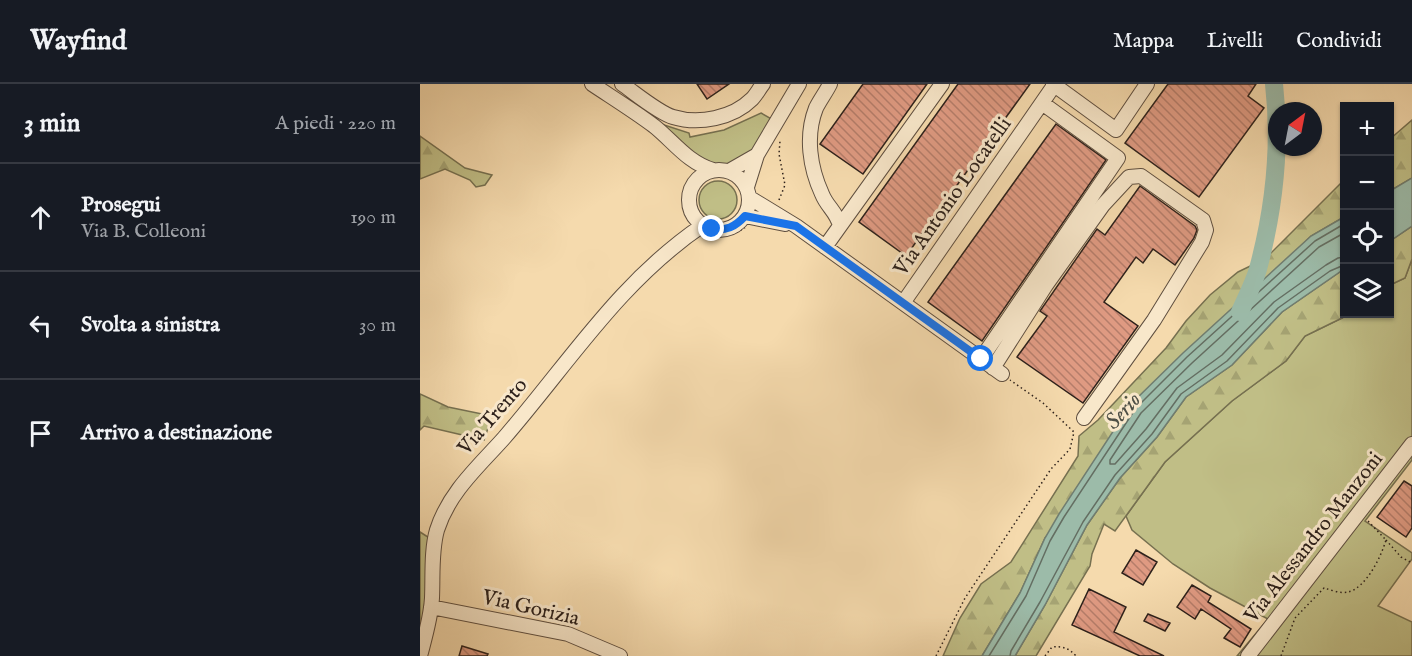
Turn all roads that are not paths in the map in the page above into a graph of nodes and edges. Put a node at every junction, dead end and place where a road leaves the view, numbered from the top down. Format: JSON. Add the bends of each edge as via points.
{"nodes":[{"id":1,"x":592,"y":84,"type":"edge"},
{"id":2,"x":622,"y":84,"type":"edge"},
{"id":3,"x":763,"y":84,"type":"edge"},
{"id":4,"x":799,"y":84,"type":"edge"},
{"id":5,"x":830,"y":84,"type":"edge"},
{"id":6,"x":942,"y":84,"type":"edge"},
{"id":7,"x":1054,"y":84,"type":"edge"},
{"id":8,"x":1147,"y":84,"type":"edge"},
{"id":9,"x":1042,"y":103,"type":"junction"},
{"id":10,"x":683,"y":152,"type":"junction"},
{"id":11,"x":758,"y":155,"type":"junction"},
{"id":12,"x":713,"y":170,"type":"junction"},
{"id":13,"x":729,"y":171,"type":"junction"},
{"id":14,"x":693,"y":183,"type":"junction"},
{"id":15,"x":748,"y":193,"type":"junction"},
{"id":16,"x":689,"y":206,"type":"junction"},
{"id":17,"x":745,"y":222,"type":"junction"},
{"id":18,"x":796,"y":226,"type":"junction"},
{"id":19,"x":840,"y":226,"type":"junction"},
{"id":20,"x":706,"y":230,"type":"junction"},
{"id":21,"x":675,"y":244,"type":"junction"},
{"id":22,"x":825,"y":247,"type":"junction"},
{"id":23,"x":903,"y":303,"type":"junction"},
{"id":24,"x":981,"y":359,"type":"junction"},
{"id":25,"x":1084,"y":418,"type":"dead end"},
{"id":26,"x":1412,"y":444,"type":"edge"},
{"id":27,"x":431,"y":607,"type":"junction"},
{"id":28,"x":420,"y":656,"type":"edge"},
{"id":29,"x":620,"y":656,"type":"edge"},
{"id":30,"x":1248,"y":656,"type":"edge"}],
"edges":[{"from":1,"to":10,"type":"street","via":[[643,118]]},
{"from":2,"to":3,"type":"street","via":[[671,117],[707,120],[732,113],[752,99]]},
{"from":4,"to":11,"type":"street"},
{"from":5,"to":19,"type":"street","via":[[816,109],[810,137],[812,168]]},
{"from":6,"to":19,"type":"street"},
{"from":7,"to":8,"type":"street","via":[[1116,130]]},
{"from":7,"to":9,"type":"street","name":"Via Antonio Locatelli"},
{"from":9,"to":23,"type":"street","name":"Via Antonio Locatelli"},
{"from":9,"to":24,"type":"street","via":[[1118,158]]},
{"from":10,"to":12,"type":"street"},
{"from":10,"to":14,"type":"street"},
{"from":11,"to":13,"type":"street"},
{"from":11,"to":15,"type":"street"},
{"from":12,"to":13,"type":"street"},
{"from":12,"to":14,"type":"street"},
{"from":13,"to":15,"type":"street","via":[[742,180]]},
{"from":14,"to":16,"type":"street"},
{"from":15,"to":17,"type":"street"},
{"from":15,"to":18,"type":"street"},
{"from":16,"to":20,"type":"street"},
{"from":16,"to":21,"type":"street","name":"Via Trento"},
{"from":17,"to":18,"type":"street"},
{"from":17,"to":20,"type":"street","via":[[721,230]]},
{"from":18,"to":22,"type":"street"},
{"from":19,"to":22,"type":"street"},
{"from":20,"to":21,"type":"street","name":"Via Trento"},
{"from":21,"to":27,"type":"street","name":"Via Trento","via":[[612,305],[455,495],[437,530]]},
{"from":22,"to":23,"type":"street"},
{"from":23,"to":24,"type":"street"},
{"from":24,"to":25,"type":"street","via":[[997,371],[1046,285],[1103,205],[1129,177],[1141,176],[1203,220],[1206,230],[1154,320]]},
{"from":26,"to":30,"type":"street","name":"Via Alessandro Manzoni"},
{"from":27,"to":28,"type":"street","name":"Via Trento"},
{"from":27,"to":29,"type":"street","name":"Via Gorizia","via":[[568,634]]}]}
